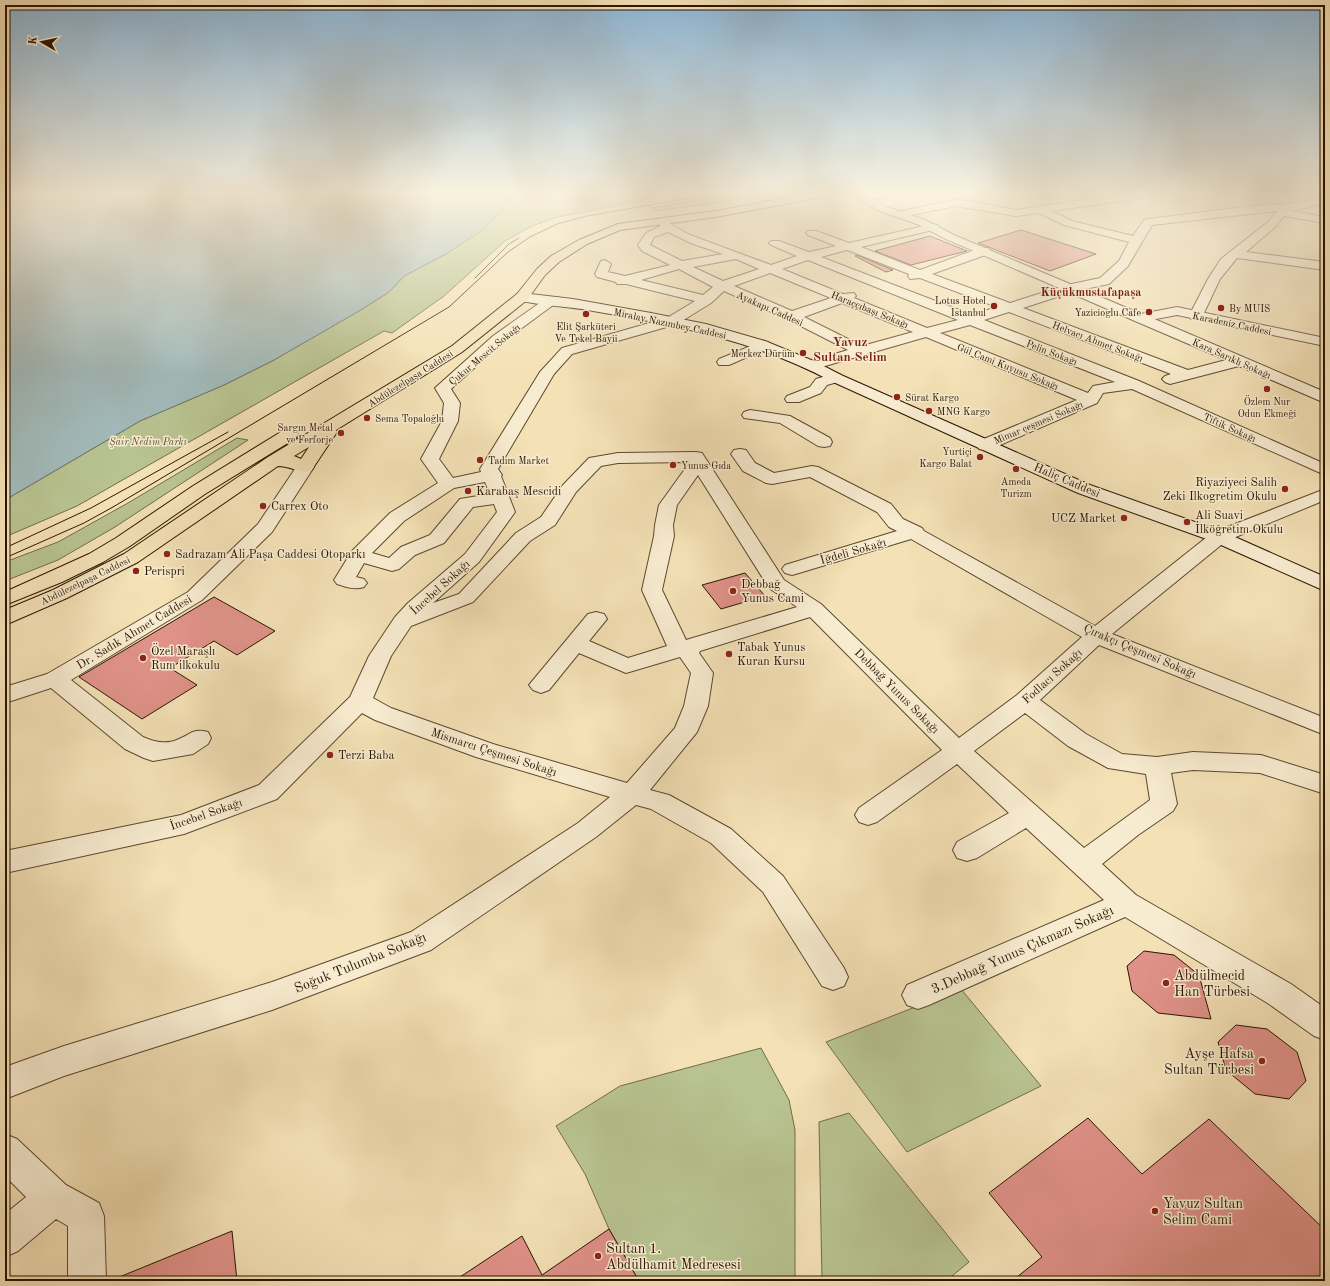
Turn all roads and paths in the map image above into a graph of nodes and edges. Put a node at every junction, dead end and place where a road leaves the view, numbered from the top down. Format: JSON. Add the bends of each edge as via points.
{"nodes":[{"id":1,"x":565,"y":253,"type":"edge"},
{"id":2,"x":657,"y":253,"type":"edge"},
{"id":3,"x":732,"y":253,"type":"edge"},
{"id":4,"x":743,"y":253,"type":"edge"},
{"id":5,"x":800,"y":253,"type":"edge"},
{"id":6,"x":820,"y":253,"type":"edge"},
{"id":7,"x":867,"y":253,"type":"edge"},
{"id":8,"x":978,"y":253,"type":"edge"},
{"id":9,"x":989,"y":253,"type":"edge"},
{"id":10,"x":1129,"y":253,"type":"edge"},
{"id":11,"x":1233,"y":254,"type":"joint"},
{"id":12,"x":737,"y":255,"type":"junction"},
{"id":13,"x":808,"y":256,"type":"junction"},
{"id":14,"x":605,"y":264,"type":"dead end"},
{"id":15,"x":682,"y":265,"type":"junction"},
{"id":16,"x":1325,"y":266,"type":"edge"},
{"id":17,"x":770,"y":269,"type":"junction"},
{"id":18,"x":920,"y":274,"type":"junction"},
{"id":19,"x":622,"y":281,"type":"junction"},
{"id":20,"x":722,"y":286,"type":"junction"},
{"id":21,"x":886,"y":286,"type":"junction"},
{"id":22,"x":1072,"y":288,"type":"junction"},
{"id":23,"x":522,"y":297,"type":"junction"},
{"id":24,"x":842,"y":298,"type":"junction"},
{"id":25,"x":553,"y":300,"type":"junction"},
{"id":26,"x":706,"y":300,"type":"junction"},
{"id":27,"x":1011,"y":307,"type":"junction"},
{"id":28,"x":792,"y":316,"type":"junction"},
{"id":29,"x":1196,"y":316,"type":"junction"},
{"id":30,"x":1140,"y":318,"type":"junction"},
{"id":31,"x":971,"y":320,"type":"junction"},
{"id":32,"x":672,"y":321,"type":"junction"},
{"id":33,"x":926,"y":332,"type":"junction"},
{"id":34,"x":1325,"y":342,"type":"edge"},
{"id":35,"x":763,"y":345,"type":"junction"},
{"id":36,"x":860,"y":351,"type":"junction"},
{"id":37,"x":1241,"y":361,"type":"junction"},
{"id":38,"x":724,"y":362,"type":"dead end"},
{"id":39,"x":813,"y":365,"type":"junction"},
{"id":40,"x":1185,"y":374,"type":"junction"},
{"id":41,"x":836,"y":378,"type":"junction"},
{"id":42,"x":1134,"y":384,"type":"junction"},
{"id":43,"x":1324,"y":397,"type":"edge"},
{"id":44,"x":793,"y":399,"type":"dead end"},
{"id":45,"x":1091,"y":400,"type":"junction"},
{"id":46,"x":750,"y":415,"type":"dead end"},
{"id":47,"x":338,"y":422,"type":"junction"},
{"id":48,"x":824,"y":442,"type":"dead end"},
{"id":49,"x":985,"y":445,"type":"junction"},
{"id":50,"x":740,"y":454,"type":"dead end"},
{"id":51,"x":698,"y":460,"type":"junction"},
{"id":52,"x":274,"y":461,"type":"junction"},
{"id":53,"x":305,"y":467,"type":"junction"},
{"id":54,"x":1325,"y":470,"type":"edge"},
{"id":55,"x":492,"y":475,"type":"junction"},
{"id":56,"x":448,"y":484,"type":"junction"},
{"id":57,"x":1325,"y":494,"type":"edge"},
{"id":58,"x":501,"y":497,"type":"junction"},
{"id":59,"x":915,"y":532,"type":"junction"},
{"id":60,"x":1219,"y":537,"type":"junction"},
{"id":61,"x":359,"y":555,"type":"junction"},
{"id":62,"x":792,"y":569,"type":"dead end"},
{"id":63,"x":357,"y":583,"type":"dead end"},
{"id":64,"x":1325,"y":585,"type":"edge"},
{"id":65,"x":5,"y":599,"type":"edge"},
{"id":66,"x":814,"y":609,"type":"junction"},
{"id":67,"x":5,"y":618,"type":"edge"},
{"id":68,"x":596,"y":619,"type":"dead end"},
{"id":69,"x":403,"y":622,"type":"junction"},
{"id":70,"x":1096,"y":636,"type":"junction"},
{"id":71,"x":576,"y":644,"type":"junction"},
{"id":72,"x":685,"y":648,"type":"junction"},
{"id":73,"x":55,"y":679,"type":"junction"},
{"id":74,"x":541,"y":685,"type":"dead end"},
{"id":75,"x":5,"y":694,"type":"edge"},
{"id":76,"x":360,"y":701,"type":"junction"},
{"id":77,"x":1026,"y":701,"type":"junction"},
{"id":78,"x":1325,"y":727,"type":"edge"},
{"id":79,"x":199,"y":738,"type":"dead end"},
{"id":80,"x":958,"y":751,"type":"junction"},
{"id":81,"x":1157,"y":766,"type":"junction"},
{"id":82,"x":1325,"y":785,"type":"edge"},
{"id":83,"x":632,"y":794,"type":"junction"},
{"id":84,"x":1028,"y":814,"type":"junction"},
{"id":85,"x":868,"y":815,"type":"dead end"},
{"id":86,"x":967,"y":850,"type":"dead end"},
{"id":87,"x":5,"y":862,"type":"edge"},
{"id":88,"x":1083,"y":864,"type":"junction"},
{"id":89,"x":1126,"y":903,"type":"junction"},
{"id":90,"x":833,"y":977,"type":"dead end"},
{"id":91,"x":918,"y":995,"type":"dead end"},
{"id":92,"x":1325,"y":1026,"type":"edge"},
{"id":93,"x":5,"y":1082,"type":"edge"},
{"id":94,"x":5,"y":1151,"type":"edge"},
{"id":95,"x":53,"y":1198,"type":"junction"},
{"id":96,"x":5,"y":1238,"type":"edge"},
{"id":97,"x":87,"y":1281,"type":"edge"}],
"edges":[{"from":1,"to":23,"type":"main road","name":"Abdülezelpaşa Caddesi","via":[[541,272]]},
{"from":2,"to":15,"type":"street","name":"Ayakapı Caddesi"},
{"from":3,"to":12,"type":"street","name":"Haraççıbaşı Sokağı"},
{"from":4,"to":12,"type":"street"},
{"from":5,"to":13,"type":"street","name":"Pelin Sokağı"},
{"from":6,"to":13,"type":"street"},
{"from":7,"to":18,"type":"street","name":"Helvacı Ahmet Sokağı"},
{"from":8,"to":18,"type":"street"},
{"from":9,"to":22,"type":"street","name":"Kara Sarıklı Sokağı"},
{"from":10,"to":22,"type":"street","via":[[1124,263],[1104,281]]},
{"from":11,"to":16,"type":"street"},
{"from":11,"to":29,"type":"street","via":[[1223,264]]},
{"from":12,"to":15,"type":"street"},
{"from":12,"to":17,"type":"street","name":"Haraççıbaşı Sokağı"},
{"from":13,"to":17,"type":"street"},
{"from":13,"to":21,"type":"street","name":"Pelin Sokağı"},
{"from":14,"to":19,"type":"street","via":[[601,274]]},
{"from":15,"to":19,"type":"street"},
{"from":15,"to":20,"type":"street","name":"Ayakapı Caddesi"},
{"from":17,"to":20,"type":"street"},
{"from":17,"to":24,"type":"street","name":"Haraççıbaşı Sokağı"},
{"from":18,"to":21,"type":"street"},
{"from":18,"to":27,"type":"street","name":"Helvacı Ahmet Sokağı"},
{"from":19,"to":26,"type":"street"},
{"from":20,"to":26,"type":"street"},
{"from":20,"to":28,"type":"street","name":"Ayakapı Caddesi"},
{"from":21,"to":24,"type":"street"},
{"from":21,"to":31,"type":"street","name":"Pelin Sokağı"},
{"from":22,"to":27,"type":"street"},
{"from":22,"to":30,"type":"street","name":"Kara Sarıklı Sokağı"},
{"from":23,"to":25,"type":"street","name":"Miralay Nazımbey Caddesi"},
{"from":23,"to":47,"type":"main road","name":"Abdülezelpaşa Caddesi","via":[[457,349]]},
{"from":23,"to":65,"type":"main road","name":"Abdülezelpaşa Caddesi","via":[[502,296],[435,348],[245,461],[123,542],[55,578]]},
{"from":24,"to":28,"type":"street"},
{"from":24,"to":33,"type":"street","name":"Haraççıbaşı Sokağı"},
{"from":25,"to":32,"type":"street","name":"Miralay Nazımbey Caddesi"},
{"from":25,"to":56,"type":"street","name":"Çukur Mescit Sokağı","via":[[498,339],[443,388],[452,403],[450,421],[430,459]]},
{"from":26,"to":32,"type":"street"},
{"from":27,"to":31,"type":"street"},
{"from":27,"to":40,"type":"street","name":"Helvacı Ahmet Sokağı"},
{"from":28,"to":36,"type":"street","name":"Ayakapı Caddesi"},
{"from":29,"to":30,"type":"street","name":"Karadeniz Caddesi","via":[[1177,311]]},
{"from":29,"to":34,"type":"street","name":"Karadeniz Caddesi"},
{"from":30,"to":37,"type":"street","name":"Kara Sarıklı Sokağı"},
{"from":31,"to":33,"type":"street"},
{"from":31,"to":42,"type":"street","name":"Pelin Sokağı"},
{"from":32,"to":35,"type":"street","name":"Miralay Nazımbey Caddesi"},
{"from":32,"to":55,"type":"street","via":[[567,351],[548,372],[489,468]]},
{"from":33,"to":36,"type":"street"},
{"from":33,"to":45,"type":"street","name":"Gül Cami Kuyusu Sokağı"},
{"from":35,"to":38,"type":"street"},
{"from":35,"to":39,"type":"street","name":"Miralay Nazımbey Caddesi"},
{"from":36,"to":39,"type":"street"},
{"from":37,"to":40,"type":"street"},
{"from":37,"to":43,"type":"street","name":"Kara Sarıklı Sokağı"},
{"from":39,"to":41,"type":"street","name":"Haliç Caddesi"},
{"from":40,"to":42,"type":"street","via":[[1165,380]]},
{"from":41,"to":44,"type":"street","via":[[821,382],[816,390]]},
{"from":41,"to":49,"type":"street","name":"Haliç Caddesi"},
{"from":42,"to":45,"type":"street","name":"Mimar çeşmesi Sokağı","via":[[1098,389]]},
{"from":42,"to":54,"type":"street","name":"Tiftik Sokağı"},
{"from":45,"to":49,"type":"street","name":"Mimar çeşmesi Sokağı"},
{"from":46,"to":48,"type":"street","via":[[784,419]]},
{"from":47,"to":52,"type":"main road","name":"Abdülezelpaşa Caddesi"},
{"from":47,"to":53,"type":"main road","via":[[322,440]]},
{"from":49,"to":60,"type":"street","name":"Haliç Caddesi","via":[[1084,489]]},
{"from":50,"to":59,"type":"street","name":"Çırakçı Çeşmesi Sokağı","via":[[749,467],[772,479],[812,471],[884,508],[896,523]]},
{"from":51,"to":66,"type":"street","name":"Debbağ Yunus Sokağı","via":[[776,584]]},
{"from":51,"to":69,"type":"street","via":[[618,458],[595,462],[569,489],[548,521],[524,537],[466,598]]},
{"from":51,"to":72,"type":"street","via":[[668,505],[652,590]]},
{"from":52,"to":53,"type":"main road","via":[[292,461]]},
{"from":52,"to":67,"type":"main road","name":"Abdülezelpaşa Caddesi","via":[[131,558]]},
{"from":53,"to":73,"type":"street","name":"Dr. Sadık Ahmet Caddesi","via":[[265,528],[195,596]]},
{"from":55,"to":56,"type":"street"},
{"from":55,"to":58,"type":"street","name":"İncebel Sokağı"},
{"from":56,"to":61,"type":"street","via":[[397,517]]},
{"from":57,"to":60,"type":"street","name":"Fodlacı Sokağı"},
{"from":58,"to":61,"type":"street","via":[[467,503],[436,539],[408,551],[392,565]]},
{"from":58,"to":69,"type":"street","name":"İncebel Sokağı","via":[[506,512],[472,558],[415,608]]},
{"from":59,"to":62,"type":"street","name":"İğdeli Sokağı"},
{"from":59,"to":70,"type":"street","name":"Çırakçı Çeşmesi Sokağı"},
{"from":60,"to":64,"type":"street","name":"Haliç Caddesi"},
{"from":60,"to":70,"type":"street","name":"Fodlacı Sokağı"},
{"from":61,"to":63,"type":"street","via":[[344,580]]},
{"from":66,"to":72,"type":"street"},
{"from":66,"to":80,"type":"street","name":"Debbağ Yunus Sokağı"},
{"from":68,"to":71,"type":"street"},
{"from":69,"to":76,"type":"street","name":"İncebel Sokağı","via":[[380,656]]},
{"from":70,"to":77,"type":"street","name":"Fodlacı Sokağı"},
{"from":70,"to":78,"type":"street","name":"Çırakçı Çeşmesi Sokağı"},
{"from":71,"to":72,"type":"street","via":[[626,666]]},
{"from":71,"to":74,"type":"street"},
{"from":72,"to":83,"type":"street","name":"Soğuk Tulumba Sokağı","via":[[702,673],[696,706],[685,732]]},
{"from":73,"to":75,"type":"street","name":"Dr. Sadık Ahmet Caddesi"},
{"from":73,"to":79,"type":"street","via":[[134,743],[153,752],[184,748]]},
{"from":76,"to":83,"type":"street","name":"Mismarcı Çeşmesi Sokağı","via":[[383,714],[485,751]]},
{"from":76,"to":87,"type":"street","name":"İncebel Sokağı","via":[[268,792],[184,824]]},
{"from":77,"to":80,"type":"street","name":"Fodlacı Sokağı"},
{"from":77,"to":81,"type":"street","via":[[1076,740],[1117,762]]},
{"from":80,"to":84,"type":"street","name":"Debbağ Yunus Sokağı"},
{"from":80,"to":85,"type":"street","name":"Fodlacı Sokağı"},
{"from":81,"to":82,"type":"street","via":[[1193,761],[1261,764]]},
{"from":81,"to":88,"type":"street","via":[[1164,804],[1128,828]]},
{"from":83,"to":90,"type":"street","name":"Mismarcı Çeşmesi Sokağı","via":[[660,802],[717,839],[773,884]]},
{"from":83,"to":93,"type":"street","name":"Soğuk Tulumba Sokağı","via":[[587,830],[421,941],[272,996]]},
{"from":84,"to":86,"type":"street"},
{"from":84,"to":88,"type":"street","name":"Debbağ Yunus Sokağı"},
{"from":88,"to":89,"type":"street","name":"Debbağ Yunus Sokağı"},
{"from":89,"to":91,"type":"street","name":"3.Debbağ Yunus Çıkmazı Sokağı"},
{"from":89,"to":92,"type":"street","name":"Debbağ Yunus Sokağı","via":[[1280,994]]},
{"from":94,"to":95,"type":"street"},
{"from":95,"to":96,"type":"street"},
{"from":95,"to":97,"type":"street","via":[[86,1216]]}]}
